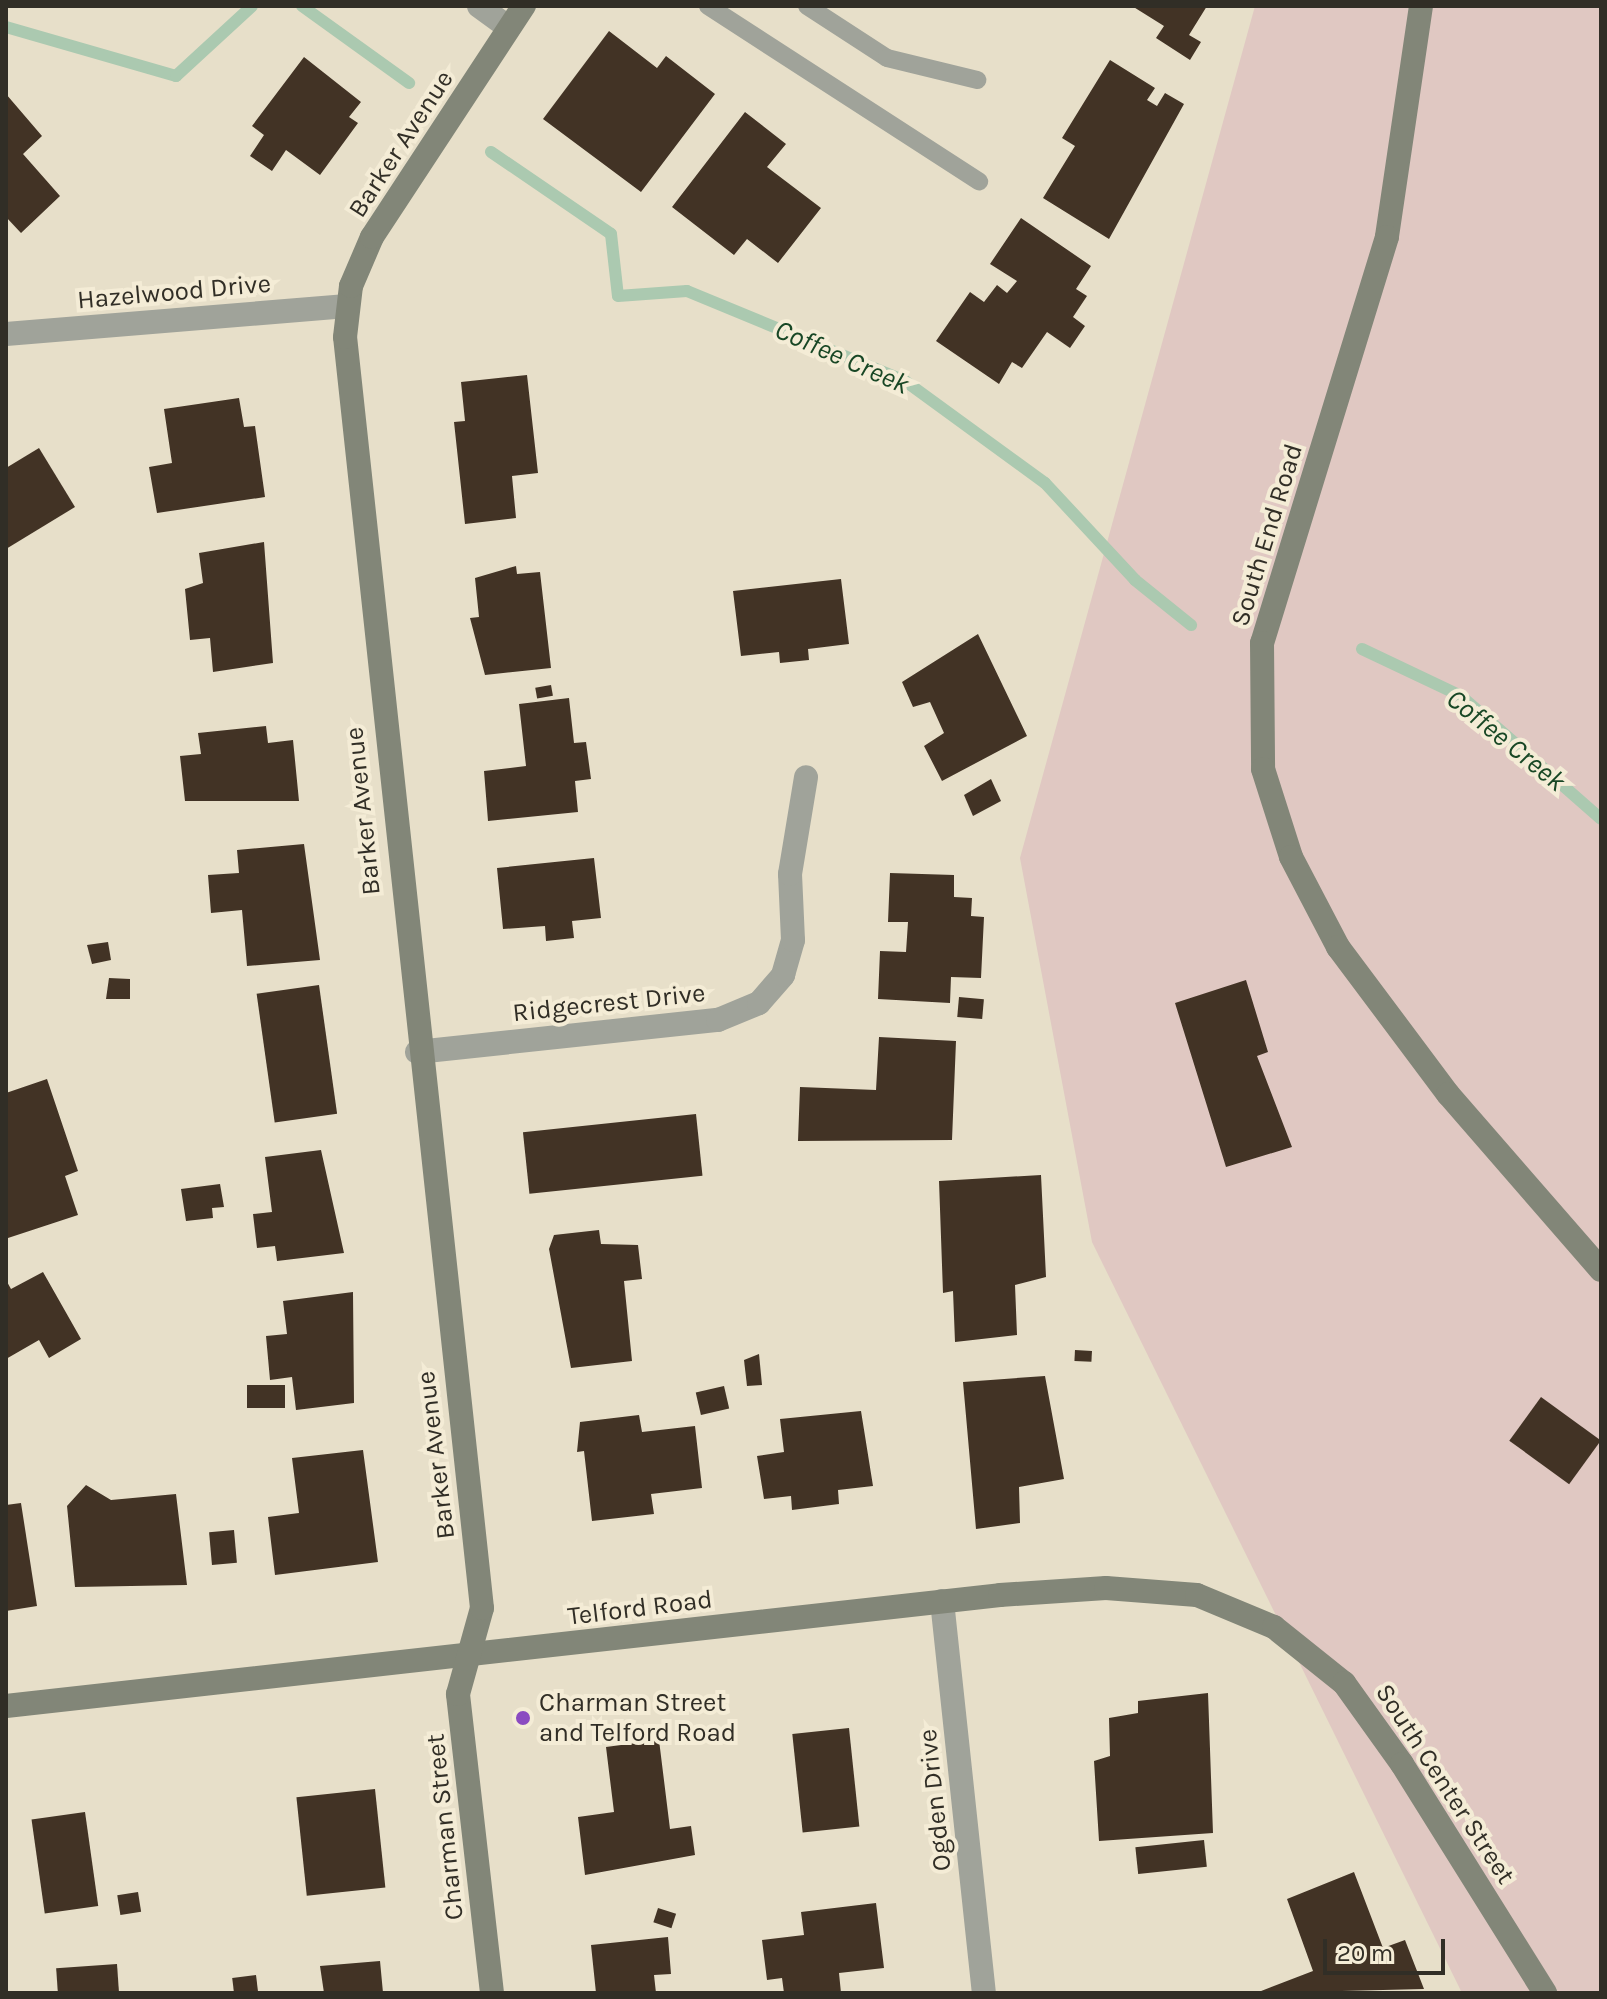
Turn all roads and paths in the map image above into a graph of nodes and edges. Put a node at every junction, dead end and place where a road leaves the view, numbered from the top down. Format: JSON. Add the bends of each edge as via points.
{"nodes":[{"id":1,"x":479,"y":6,"type":"edge"},
{"id":2,"x":524,"y":6,"type":"edge"},
{"id":3,"x":708,"y":6,"type":"edge"},
{"id":4,"x":807,"y":6,"type":"edge"},
{"id":5,"x":1421,"y":6,"type":"edge"},
{"id":6,"x":509,"y":28,"type":"junction"},
{"id":7,"x":977,"y":80,"type":"dead end"},
{"id":8,"x":979,"y":181,"type":"dead end"},
{"id":9,"x":347,"y":306,"type":"junction"},
{"id":10,"x":6,"y":334,"type":"edge"},
{"id":11,"x":806,"y":777,"type":"dead end"},
{"id":12,"x":417,"y":1052,"type":"junction"},
{"id":13,"x":1601,"y":1270,"type":"edge"},
{"id":14,"x":942,"y":1601,"type":"junction"},
{"id":15,"x":1274,"y":1627,"type":"joint"},
{"id":16,"x":469,"y":1656,"type":"junction"},
{"id":17,"x":6,"y":1706,"type":"edge"},
{"id":18,"x":492,"y":1993,"type":"edge"},
{"id":19,"x":984,"y":1993,"type":"edge"},
{"id":20,"x":1545,"y":1993,"type":"edge"}],
"edges":[{"from":1,"to":6,"type":"street"},
{"from":2,"to":6,"type":"street","name":"Barker Avenue"},
{"from":3,"to":8,"type":"lane"},
{"from":4,"to":7,"type":"lane","via":[[887,58]]},
{"from":5,"to":13,"type":"street","name":"South End Road","via":[[1384,251],[1262,643],[1263,769],[1291,857],[1338,947],[1448,1094]]},
{"from":6,"to":9,"type":"street","name":"Barker Avenue","via":[[372,237]]},
{"from":9,"to":10,"type":"street","name":"Hazelwood Drive"},
{"from":9,"to":12,"type":"street","name":"Barker Avenue","via":[[348,385]]},
{"from":11,"to":12,"type":"street","name":"Ridgecrest Drive","via":[[790,874],[793,940],[783,975],[759,1003],[718,1020]]},
{"from":12,"to":16,"type":"street","name":"Barker Avenue","via":[[482,1608]]},
{"from":14,"to":15,"type":"street","name":"Telford Road","via":[[1163,1590],[1215,1601]]},
{"from":14,"to":16,"type":"street","name":"Telford Road"},
{"from":14,"to":19,"type":"street","name":"Ogden Drive"},
{"from":15,"to":20,"type":"street","name":"South Center Street","via":[[1344,1683],[1383,1733]]},
{"from":16,"to":17,"type":"street","name":"Telford Road"},
{"from":16,"to":18,"type":"street","name":"Charman Street","via":[[458,1694]]}]}
